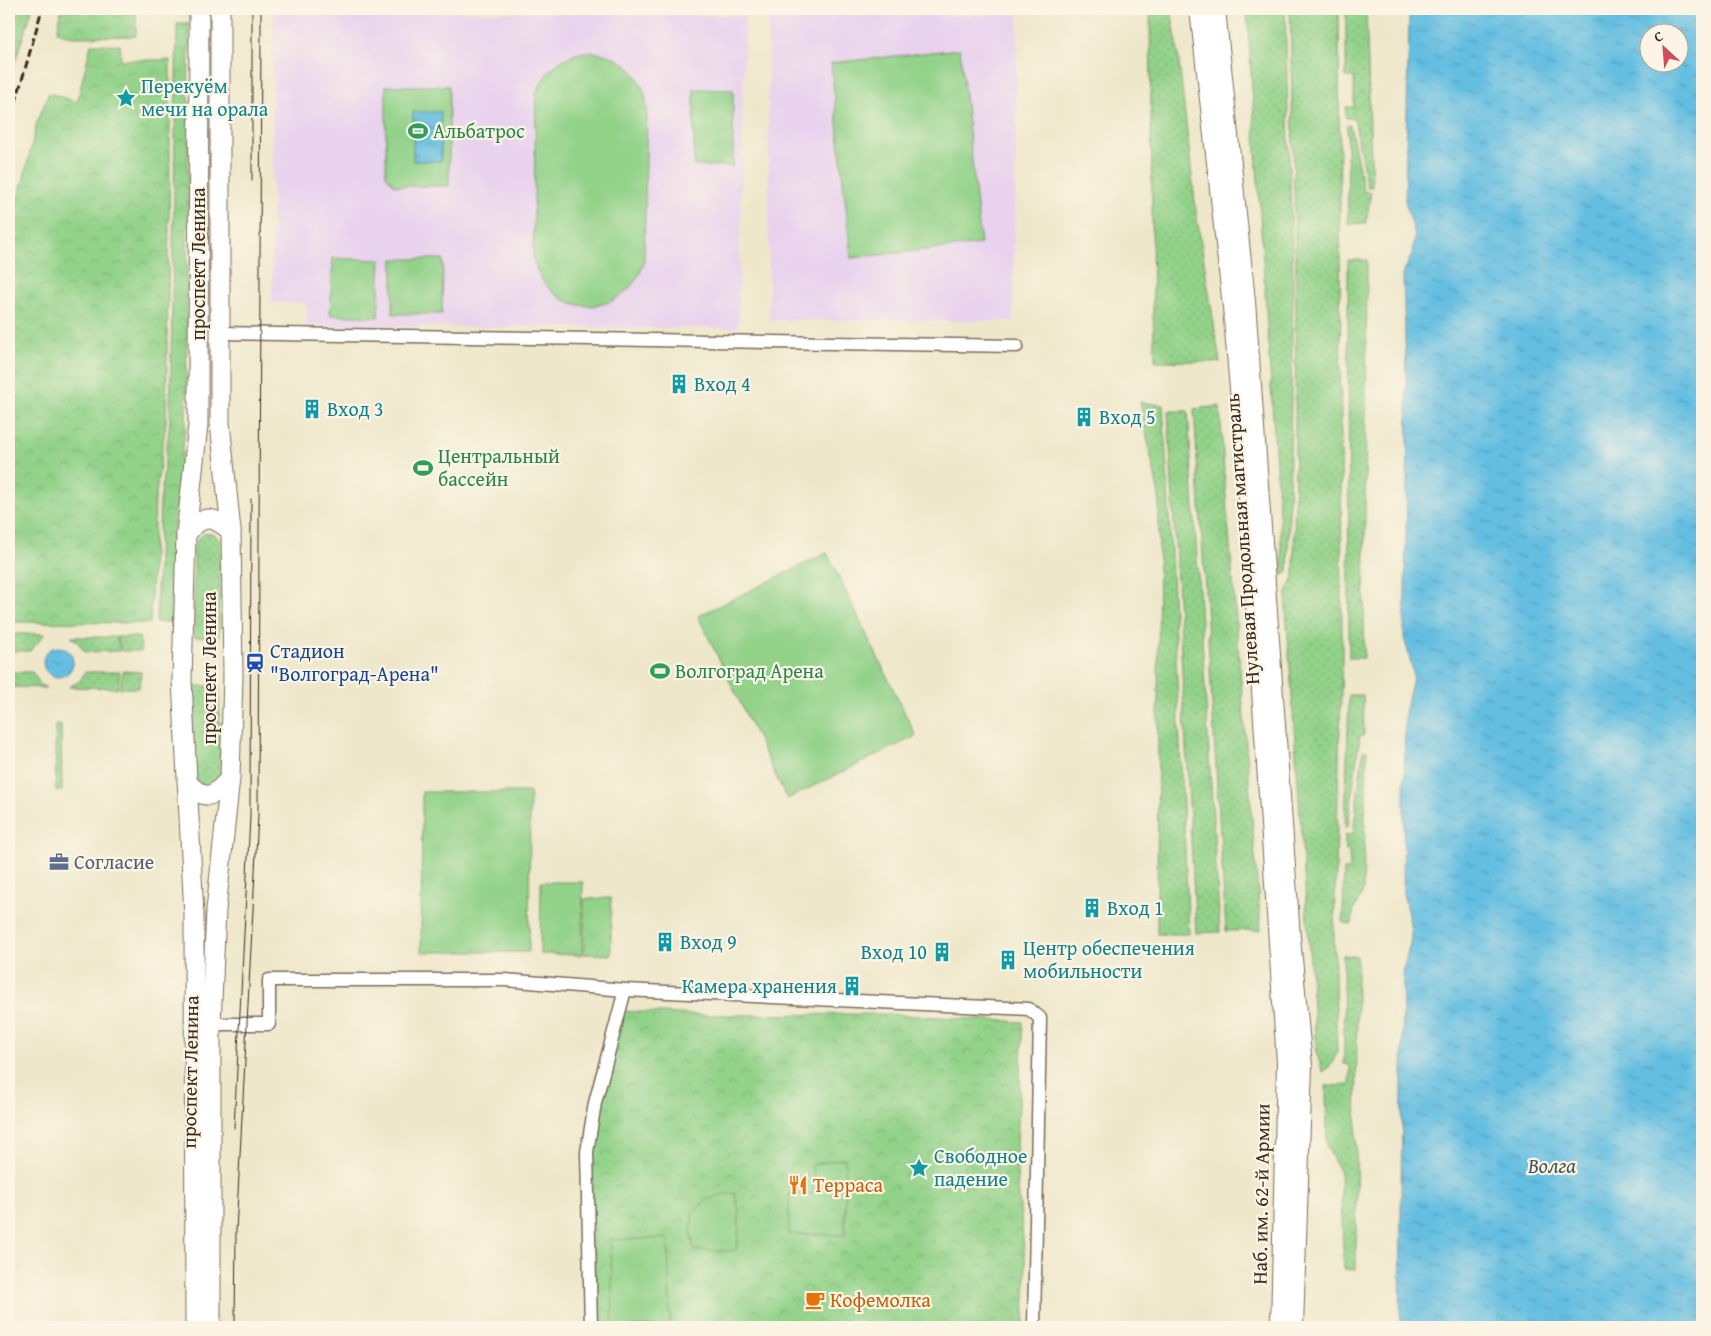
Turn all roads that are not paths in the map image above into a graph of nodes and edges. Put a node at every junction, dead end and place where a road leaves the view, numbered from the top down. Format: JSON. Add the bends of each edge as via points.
{"nodes":[{"id":1,"x":199,"y":9,"type":"edge"},
{"id":2,"x":220,"y":9,"type":"edge"},
{"id":3,"x":1199,"y":9,"type":"edge"},
{"id":4,"x":1216,"y":9,"type":"edge"},
{"id":5,"x":221,"y":333,"type":"junction"},
{"id":6,"x":1017,"y":346,"type":"dead end"},
{"id":7,"x":231,"y":531,"type":"junction"},
{"id":8,"x":186,"y":534,"type":"junction"},
{"id":9,"x":230,"y":778,"type":"junction"},
{"id":10,"x":187,"y":782,"type":"junction"},
{"id":11,"x":625,"y":990,"type":"junction"},
{"id":12,"x":211,"y":1024,"type":"junction"},
{"id":13,"x":1294,"y":1064,"type":"junction"},
{"id":14,"x":195,"y":1327,"type":"edge"},
{"id":15,"x":211,"y":1327,"type":"edge"},
{"id":16,"x":591,"y":1327,"type":"edge"},
{"id":17,"x":1034,"y":1327,"type":"edge"},
{"id":18,"x":1280,"y":1327,"type":"edge"},
{"id":19,"x":1294,"y":1327,"type":"edge"}],
"edges":[{"from":1,"to":8,"type":"main road","name":"проспект Ленина","via":[[198,425]]},
{"from":2,"to":5,"type":"main road","name":"проспект Ленина"},
{"from":3,"to":13,"type":"main road","name":"Нулевая Продольная магистраль","via":[[1232,307]]},
{"from":4,"to":13,"type":"main road","name":"Нулевая Продольная магистраль","via":[[1246,301],[1290,917]]},
{"from":5,"to":6,"type":"street"},
{"from":5,"to":7,"type":"main road","name":"проспект Ленина","via":[[220,423]]},
{"from":7,"to":8,"type":"main road","via":[[209,518],[200,520]]},
{"from":7,"to":9,"type":"main road","name":"проспект Ленина","via":[[233,659]]},
{"from":8,"to":10,"type":"main road","name":"проспект Ленина","via":[[182,680]]},
{"from":9,"to":10,"type":"main road","via":[[213,795],[207,796]]},
{"from":9,"to":12,"type":"main road","name":"проспект Ленина","via":[[216,910]]},
{"from":10,"to":14,"type":"main road","name":"проспект Ленина","via":[[194,915]]},
{"from":11,"to":12,"type":"street","via":[[506,980],[269,980],[269,1024]]},
{"from":11,"to":16,"type":"street","via":[[595,1103],[587,1152]]},
{"from":11,"to":17,"type":"street","via":[[1029,1009],[1040,1018]]},
{"from":12,"to":15,"type":"main road","name":"проспект Ленина"},
{"from":13,"to":18,"type":"main road","name":"Наб. им. 62-й Армии"},
{"from":13,"to":19,"type":"main road","name":"Наб. им. 62-й Армии"}]}
